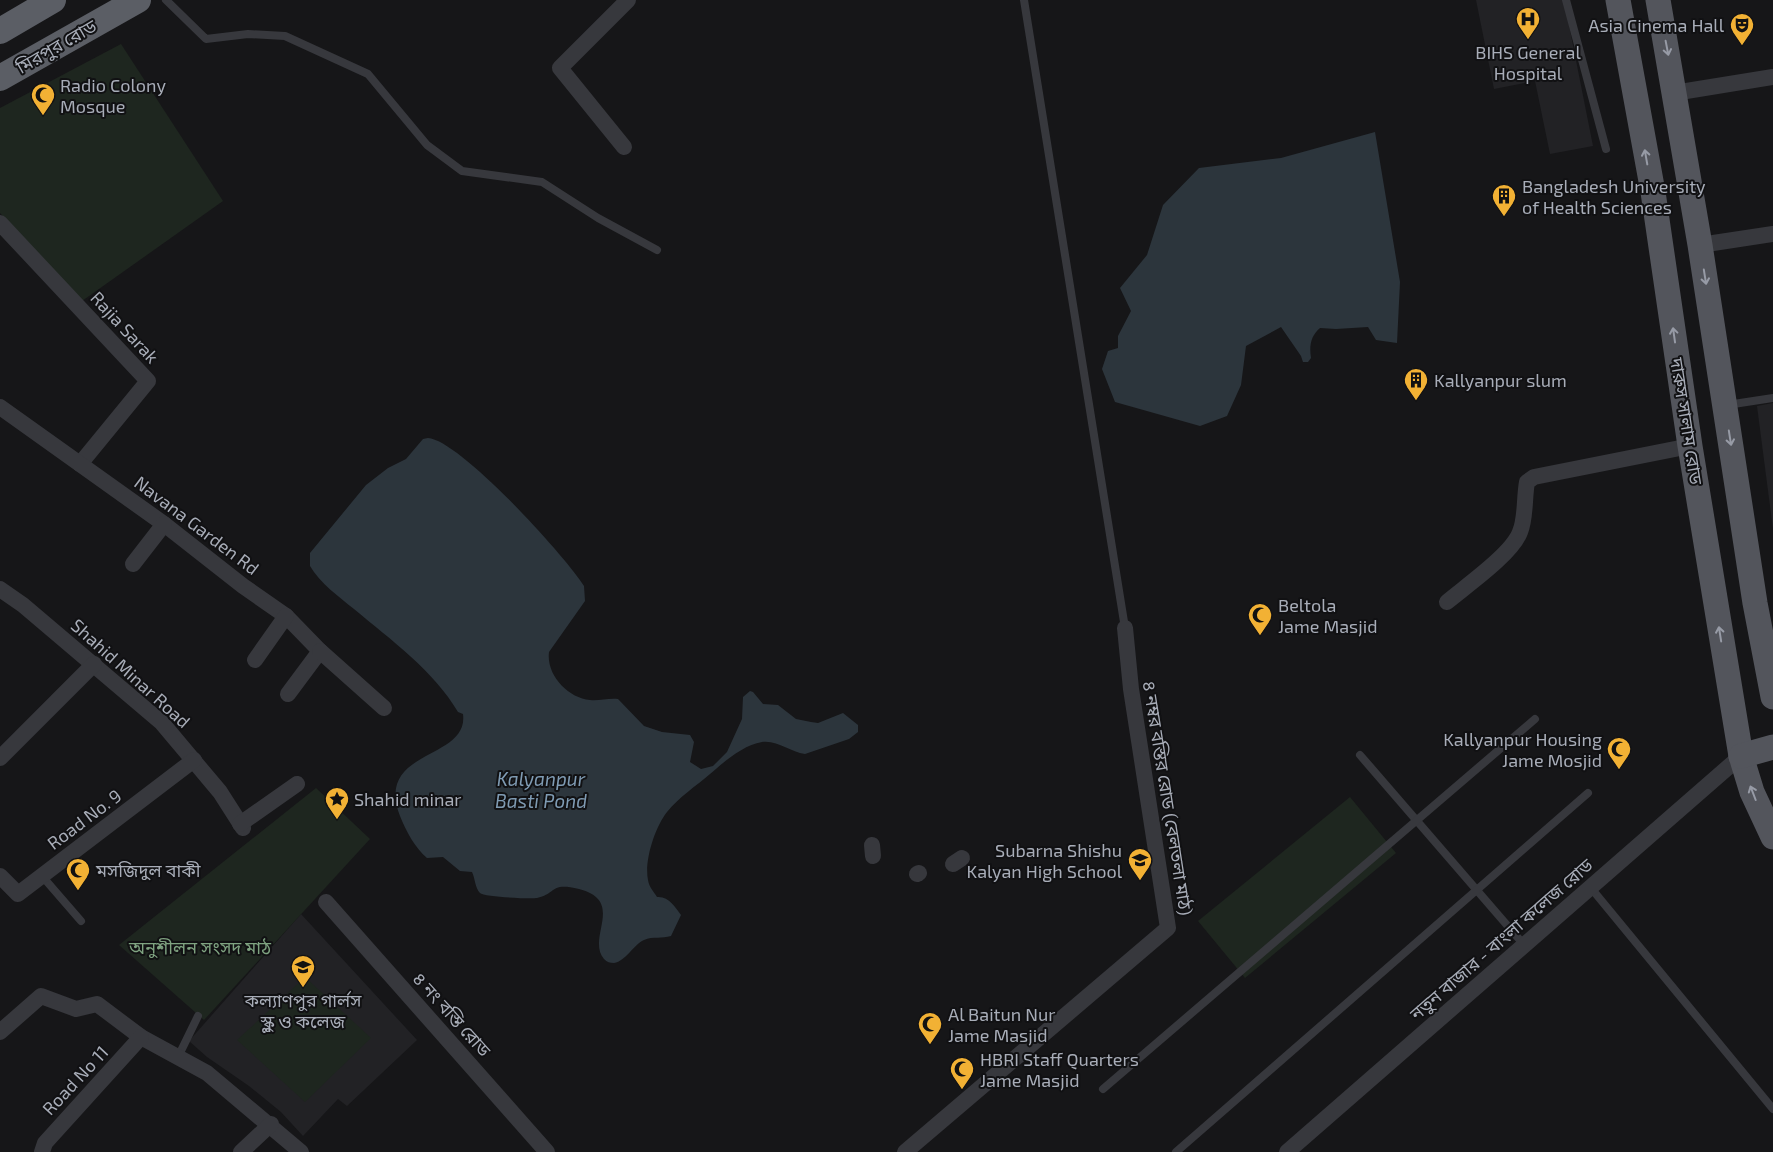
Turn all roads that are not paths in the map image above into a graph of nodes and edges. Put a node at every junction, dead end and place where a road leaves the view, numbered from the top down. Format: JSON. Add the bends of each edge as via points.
{"nodes":[{"id":1,"x":138,"y":0,"type":"edge"},
{"id":2,"x":166,"y":0,"type":"edge"},
{"id":3,"x":628,"y":0,"type":"edge"},
{"id":4,"x":1024,"y":0,"type":"edge"},
{"id":5,"x":1566,"y":0,"type":"edge"},
{"id":6,"x":1618,"y":0,"type":"edge"},
{"id":7,"x":1658,"y":0,"type":"edge"},
{"id":8,"x":44,"y":2,"type":"edge"},
{"id":9,"x":1,"y":28,"type":"edge"},
{"id":10,"x":1773,"y":77,"type":"edge"},
{"id":11,"x":0,"y":78,"type":"edge"},
{"id":12,"x":1674,"y":93,"type":"junction"},
{"id":13,"x":624,"y":146,"type":"dead end"},
{"id":14,"x":1606,"y":150,"type":"dead end"},
{"id":15,"x":0,"y":223,"type":"edge"},
{"id":16,"x":1773,"y":234,"type":"edge"},
{"id":17,"x":1700,"y":244,"type":"junction"},
{"id":18,"x":657,"y":250,"type":"dead end"},
{"id":19,"x":1773,"y":398,"type":"edge"},
{"id":20,"x":1725,"y":405,"type":"junction"},
{"id":21,"x":0,"y":407,"type":"edge"},
{"id":22,"x":1690,"y":446,"type":"junction"},
{"id":23,"x":80,"y":464,"type":"junction"},
{"id":24,"x":164,"y":524,"type":"junction"},
{"id":25,"x":133,"y":564,"type":"dead end"},
{"id":26,"x":0,"y":589,"type":"edge"},
{"id":27,"x":1447,"y":602,"type":"dead end"},
{"id":28,"x":286,"y":616,"type":"junction"},
{"id":29,"x":1125,"y":628,"type":"joint"},
{"id":30,"x":320,"y":651,"type":"junction"},
{"id":31,"x":255,"y":660,"type":"dead end"},
{"id":32,"x":94,"y":664,"type":"junction"},
{"id":33,"x":288,"y":694,"type":"dead end"},
{"id":34,"x":1773,"y":697,"type":"edge"},
{"id":35,"x":384,"y":708,"type":"dead end"},
{"id":36,"x":1535,"y":718,"type":"dead end"},
{"id":37,"x":1773,"y":748,"type":"edge"},
{"id":38,"x":1360,"y":755,"type":"dead end"},
{"id":39,"x":1741,"y":756,"type":"junction"},
{"id":40,"x":0,"y":758,"type":"edge"},
{"id":41,"x":194,"y":760,"type":"junction"},
{"id":42,"x":297,"y":784,"type":"dead end"},
{"id":43,"x":1588,"y":793,"type":"dead end"},
{"id":44,"x":1414,"y":820,"type":"junction"},
{"id":45,"x":1773,"y":837,"type":"edge"},
{"id":46,"x":0,"y":876,"type":"edge"},
{"id":47,"x":42,"y":876,"type":"junction"},
{"id":48,"x":1476,"y":888,"type":"junction"},
{"id":49,"x":1591,"y":888,"type":"junction"},
{"id":50,"x":326,"y":902,"type":"dead end"},
{"id":51,"x":81,"y":921,"type":"dead end"},
{"id":52,"x":1525,"y":946,"type":"junction"},
{"id":53,"x":198,"y":1016,"type":"dead end"},
{"id":54,"x":0,"y":1032,"type":"edge"},
{"id":55,"x":141,"y":1036,"type":"junction"},
{"id":56,"x":179,"y":1055,"type":"junction"},
{"id":57,"x":1103,"y":1089,"type":"dead end"},
{"id":58,"x":1773,"y":1109,"type":"edge"},
{"id":59,"x":271,"y":1124,"type":"junction"},
{"id":60,"x":42,"y":1152,"type":"edge"},
{"id":61,"x":242,"y":1152,"type":"edge"},
{"id":62,"x":301,"y":1152,"type":"edge"},
{"id":63,"x":547,"y":1152,"type":"edge"},
{"id":64,"x":905,"y":1152,"type":"edge"},
{"id":65,"x":1176,"y":1152,"type":"edge"},
{"id":66,"x":1287,"y":1152,"type":"edge"}],
"edges":[{"from":1,"to":11,"type":"highway","name":"মিরপুর রোড"},
{"from":2,"to":18,"type":"lane","via":[[206,39],[248,34],[285,36],[368,74],[427,145],[462,171],[542,182]]},
{"from":3,"to":13,"type":"street","via":[[560,68]]},
{"from":4,"to":29,"type":"lane"},
{"from":5,"to":14,"type":"lane"},
{"from":22,"to":6,"type":"main road","name":"দারুস সালাম রোড","one_way":true,"via":[[1653,192]]},
{"from":7,"to":12,"type":"main road","one_way":true},
{"from":8,"to":9,"type":"highway"},
{"from":10,"to":12,"type":"street"},
{"from":12,"to":17,"type":"main road"},
{"from":15,"to":23,"type":"street","name":"Rajia Sarak","via":[[148,381]]},
{"from":16,"to":17,"type":"street"},
{"from":17,"to":20,"type":"main road","one_way":true},
{"from":19,"to":20,"type":"lane"},
{"from":20,"to":34,"type":"main road","one_way":true,"via":[[1755,603]]},
{"from":21,"to":23,"type":"street","name":"Navana Garden Rd"},
{"from":22,"to":27,"type":"street","via":[[1534,477],[1527,482],[1523,524],[1514,543]]},
{"from":39,"to":22,"type":"main road","name":"দারুস সালাম রোড","one_way":true},
{"from":23,"to":24,"type":"street","name":"Navana Garden Rd"},
{"from":24,"to":25,"type":"street"},
{"from":24,"to":28,"type":"street","name":"Navana Garden Rd"},
{"from":26,"to":32,"type":"street","name":"Shahid Minar Road"},
{"from":28,"to":30,"type":"street","name":"Navana Garden Rd"},
{"from":28,"to":31,"type":"street"},
{"from":29,"to":64,"type":"street","name":"৪ নম্বর বস্তির রোড (বেলতলা মাঠ)","via":[[1131,689],[1168,928]]},
{"from":30,"to":33,"type":"street"},
{"from":30,"to":35,"type":"street","name":"Navana Garden Rd"},
{"from":32,"to":40,"type":"street"},
{"from":32,"to":41,"type":"street","name":"Shahid Minar Road","via":[[162,723]]},
{"from":36,"to":44,"type":"lane"},
{"from":37,"to":39,"type":"main road"},
{"from":38,"to":44,"type":"lane"},
{"from":45,"to":39,"type":"main road","name":"দারুস সালাম রোড","one_way":true,"via":[[1752,792]]},
{"from":39,"to":49,"type":"street","name":"নতুন বাজার - বাংলা কলেজ রোড"},
{"from":41,"to":42,"type":"street","name":"Shahid Minar Road","via":[[242,826]]},
{"from":41,"to":47,"type":"street","name":"Road No. 9"},
{"from":43,"to":48,"type":"lane"},
{"from":44,"to":48,"type":"lane"},
{"from":44,"to":57,"type":"lane"},
{"from":46,"to":47,"type":"street","name":"Road No. 9","via":[[18,894]]},
{"from":47,"to":51,"type":"lane"},
{"from":48,"to":52,"type":"lane"},
{"from":48,"to":65,"type":"lane"},
{"from":49,"to":52,"type":"street","name":"নতুন বাজার - বাংলা কলেজ রোড"},
{"from":49,"to":58,"type":"lane"},
{"from":50,"to":63,"type":"street","name":"৪ নং বস্তি রোড"},
{"from":52,"to":66,"type":"street","name":"নতুন বাজার - বাংলা কলেজ রোড"},
{"from":53,"to":56,"type":"lane"},
{"from":54,"to":55,"type":"street","via":[[41,996],[76,1009],[97,1004]]},
{"from":55,"to":56,"type":"street"},
{"from":55,"to":60,"type":"street","name":"Road No 11","via":[[45,1143]]},
{"from":56,"to":59,"type":"street","via":[[207,1072]]},
{"from":59,"to":61,"type":"street"},
{"from":59,"to":62,"type":"street"}]}
